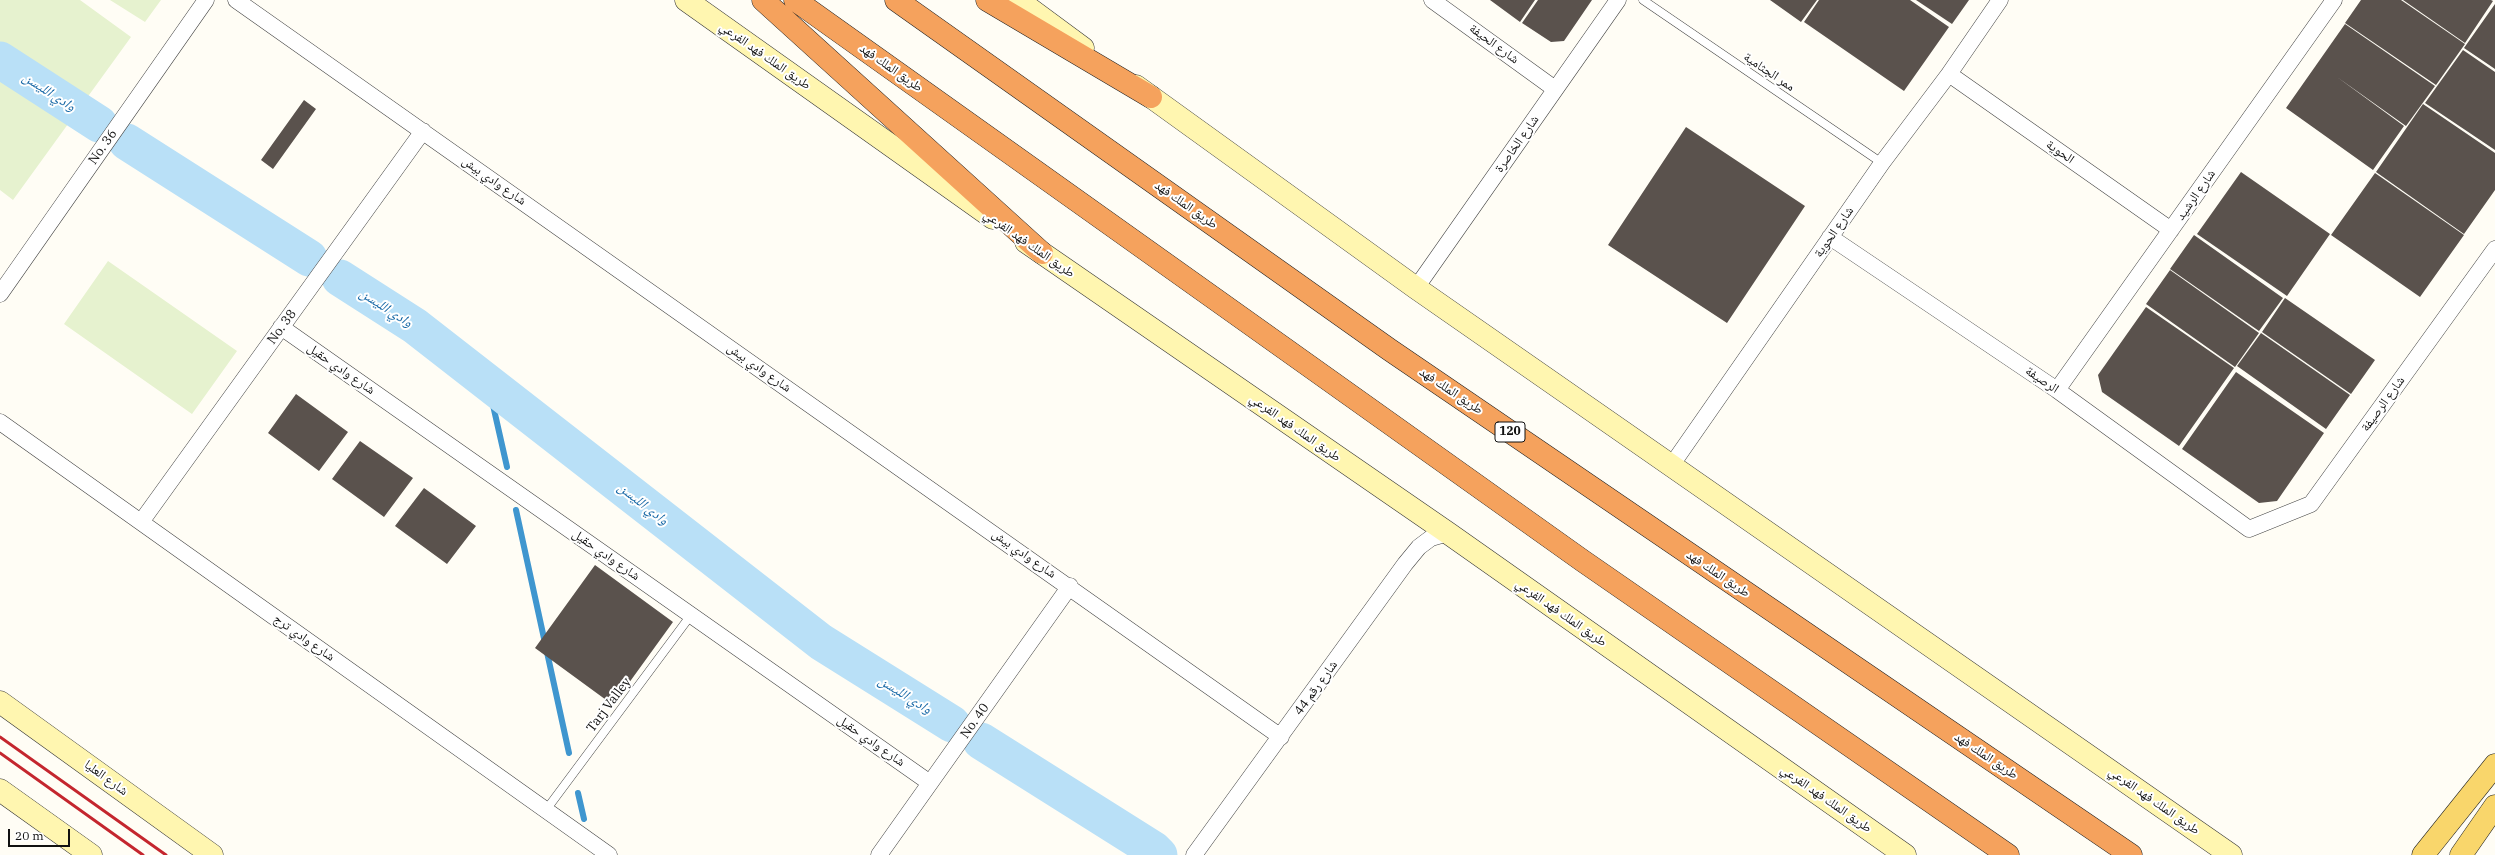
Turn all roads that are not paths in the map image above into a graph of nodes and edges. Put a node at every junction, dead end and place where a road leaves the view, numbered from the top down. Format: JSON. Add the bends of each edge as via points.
{"nodes":[{"id":1,"x":206,"y":0,"type":"edge"},
{"id":2,"x":236,"y":0,"type":"edge"},
{"id":3,"x":686,"y":0,"type":"edge"},
{"id":4,"x":763,"y":0,"type":"edge"},
{"id":5,"x":795,"y":0,"type":"edge"},
{"id":6,"x":896,"y":0,"type":"edge"},
{"id":7,"x":987,"y":0,"type":"edge"},
{"id":8,"x":1018,"y":0,"type":"edge"},
{"id":9,"x":1432,"y":0,"type":"edge"},
{"id":10,"x":1618,"y":0,"type":"edge"},
{"id":11,"x":1643,"y":0,"type":"edge"},
{"id":12,"x":2000,"y":0,"type":"edge"},
{"id":13,"x":2334,"y":0,"type":"edge"},
{"id":14,"x":1949,"y":74,"type":"junction"},
{"id":15,"x":1556,"y":88,"type":"junction"},
{"id":16,"x":1152,"y":97,"type":"junction"},
{"id":17,"x":423,"y":131,"type":"junction"},
{"id":18,"x":1882,"y":163,"type":"junction"},
{"id":19,"x":2171,"y":230,"type":"junction"},
{"id":20,"x":1830,"y":237,"type":"junction"},
{"id":21,"x":2495,"y":249,"type":"edge"},
{"id":22,"x":1042,"y":253,"type":"junction"},
{"id":23,"x":1416,"y":288,"type":"junction"},
{"id":24,"x":0,"y":294,"type":"edge"},
{"id":25,"x":281,"y":327,"type":"junction"},
{"id":26,"x":2057,"y":390,"type":"junction"},
{"id":27,"x":0,"y":422,"type":"edge"},
{"id":28,"x":1671,"y":466,"type":"junction"},
{"id":29,"x":141,"y":522,"type":"junction"},
{"id":30,"x":2248,"y":530,"type":"joint"},
{"id":31,"x":1448,"y":533,"type":"junction"},
{"id":32,"x":1070,"y":586,"type":"junction"},
{"id":33,"x":691,"y":615,"type":"junction"},
{"id":34,"x":0,"y":702,"type":"edge"},
{"id":35,"x":1281,"y":737,"type":"junction"},
{"id":36,"x":2495,"y":765,"type":"edge"},
{"id":37,"x":930,"y":783,"type":"junction"},
{"id":38,"x":0,"y":790,"type":"edge"},
{"id":39,"x":2495,"y":806,"type":"edge"},
{"id":40,"x":546,"y":810,"type":"junction"},
{"id":41,"x":2188,"y":824,"type":"junction"},
{"id":42,"x":68,"y":847,"type":"edge"},
{"id":43,"x":91,"y":855,"type":"edge"},
{"id":44,"x":212,"y":855,"type":"edge"},
{"id":45,"x":609,"y":855,"type":"edge"},
{"id":46,"x":879,"y":855,"type":"edge"},
{"id":47,"x":1194,"y":855,"type":"edge"},
{"id":48,"x":1905,"y":855,"type":"edge"},
{"id":49,"x":2008,"y":855,"type":"edge"},
{"id":50,"x":2131,"y":855,"type":"edge"},
{"id":51,"x":2212,"y":855,"type":"edge"},
{"id":52,"x":2231,"y":855,"type":"edge"},
{"id":53,"x":2424,"y":855,"type":"edge"},
{"id":54,"x":2460,"y":855,"type":"edge"}],
"edges":[{"from":1,"to":24,"type":"street","name":"No. 36"},
{"from":2,"to":17,"type":"street","name":"شارع وادي بيش"},
{"from":3,"to":22,"type":"main road","name":"طريق الملك فهد الفرعي"},
{"from":4,"to":22,"type":"highway"},
{"from":5,"to":49,"type":"highway","name":"طريق الملك فهد","via":[[1583,562]]},
{"from":6,"to":50,"type":"highway","name":"طريق الملك فهد","number":"120","via":[[1390,350]]},
{"from":7,"to":16,"type":"highway"},
{"from":8,"to":16,"type":"main road","name":"طريق الملك فهد الفرعي"},
{"from":9,"to":15,"type":"street","name":"شارع الحيفة"},
{"from":10,"to":15,"type":"street","name":"شارع الخاصرة"},
{"from":11,"to":18,"type":"lane","name":"ممر الجثامية"},
{"from":12,"to":14,"type":"street","name":"شارع الحوية"},
{"from":13,"to":19,"type":"street","name":"شارع الرشيد"},
{"from":14,"to":18,"type":"street","name":"شارع الحوية"},
{"from":14,"to":19,"type":"street","name":"الحوية"},
{"from":15,"to":23,"type":"street","name":"شارع الخاصرة"},
{"from":16,"to":23,"type":"main road","name":"طريق الملك فهد الفرعي"},
{"from":17,"to":25,"type":"street","name":"No. 38"},
{"from":17,"to":32,"type":"street","name":"شارع وادي بيش"},
{"from":18,"to":20,"type":"street","name":"شارع الحوية"},
{"from":19,"to":26,"type":"street","name":"شارع الرشيد"},
{"from":20,"to":26,"type":"street","name":"الرصيفة"},
{"from":20,"to":28,"type":"street","name":"شارع الحوية"},
{"from":21,"to":30,"type":"street","name":"شارع الرصيفة","via":[[2311,504]]},
{"from":22,"to":31,"type":"main road","name":"طريق الملك فهد الفرعي"},
{"from":23,"to":28,"type":"main road","name":"طريق الملك فهد الفرعي"},
{"from":25,"to":29,"type":"street","name":"No. 38"},
{"from":25,"to":33,"type":"street","name":"شارع وادي حقيل"},
{"from":26,"to":30,"type":"street","name":"الرصيفة"},
{"from":27,"to":29,"type":"street","name":"شارع وادي ترج"},
{"from":28,"to":41,"type":"main road","name":"طريق الملك فهد الفرعي"},
{"from":29,"to":40,"type":"street","name":"شارع وادي ترج"},
{"from":31,"to":35,"type":"street","name":"شارع رقم 44","via":[[1430,538],[1419,547]]},
{"from":31,"to":48,"type":"main road","name":"طريق الملك فهد الفرعي"},
{"from":32,"to":35,"type":"street","name":"شارع وادي بيش"},
{"from":32,"to":37,"type":"street","name":"No. 40"},
{"from":33,"to":37,"type":"street","name":"شارع وادي حقيل"},
{"from":33,"to":40,"type":"lane","name":"Tarj Valley"},
{"from":34,"to":44,"type":"main road","name":"شارع العليا"},
{"from":35,"to":47,"type":"street","name":"شارع رقم 44"},
{"from":36,"to":53,"type":"main road"},
{"from":37,"to":46,"type":"street","name":"No. 40"},
{"from":38,"to":42,"type":"main road"},
{"from":39,"to":54,"type":"main road"},
{"from":40,"to":45,"type":"street","name":"شارع وادي ترج"},
{"from":41,"to":51,"type":"main road"},
{"from":41,"to":52,"type":"main road","name":"طريق الملك فهد الفرعي"},
{"from":42,"to":43,"type":"main road"}]}
